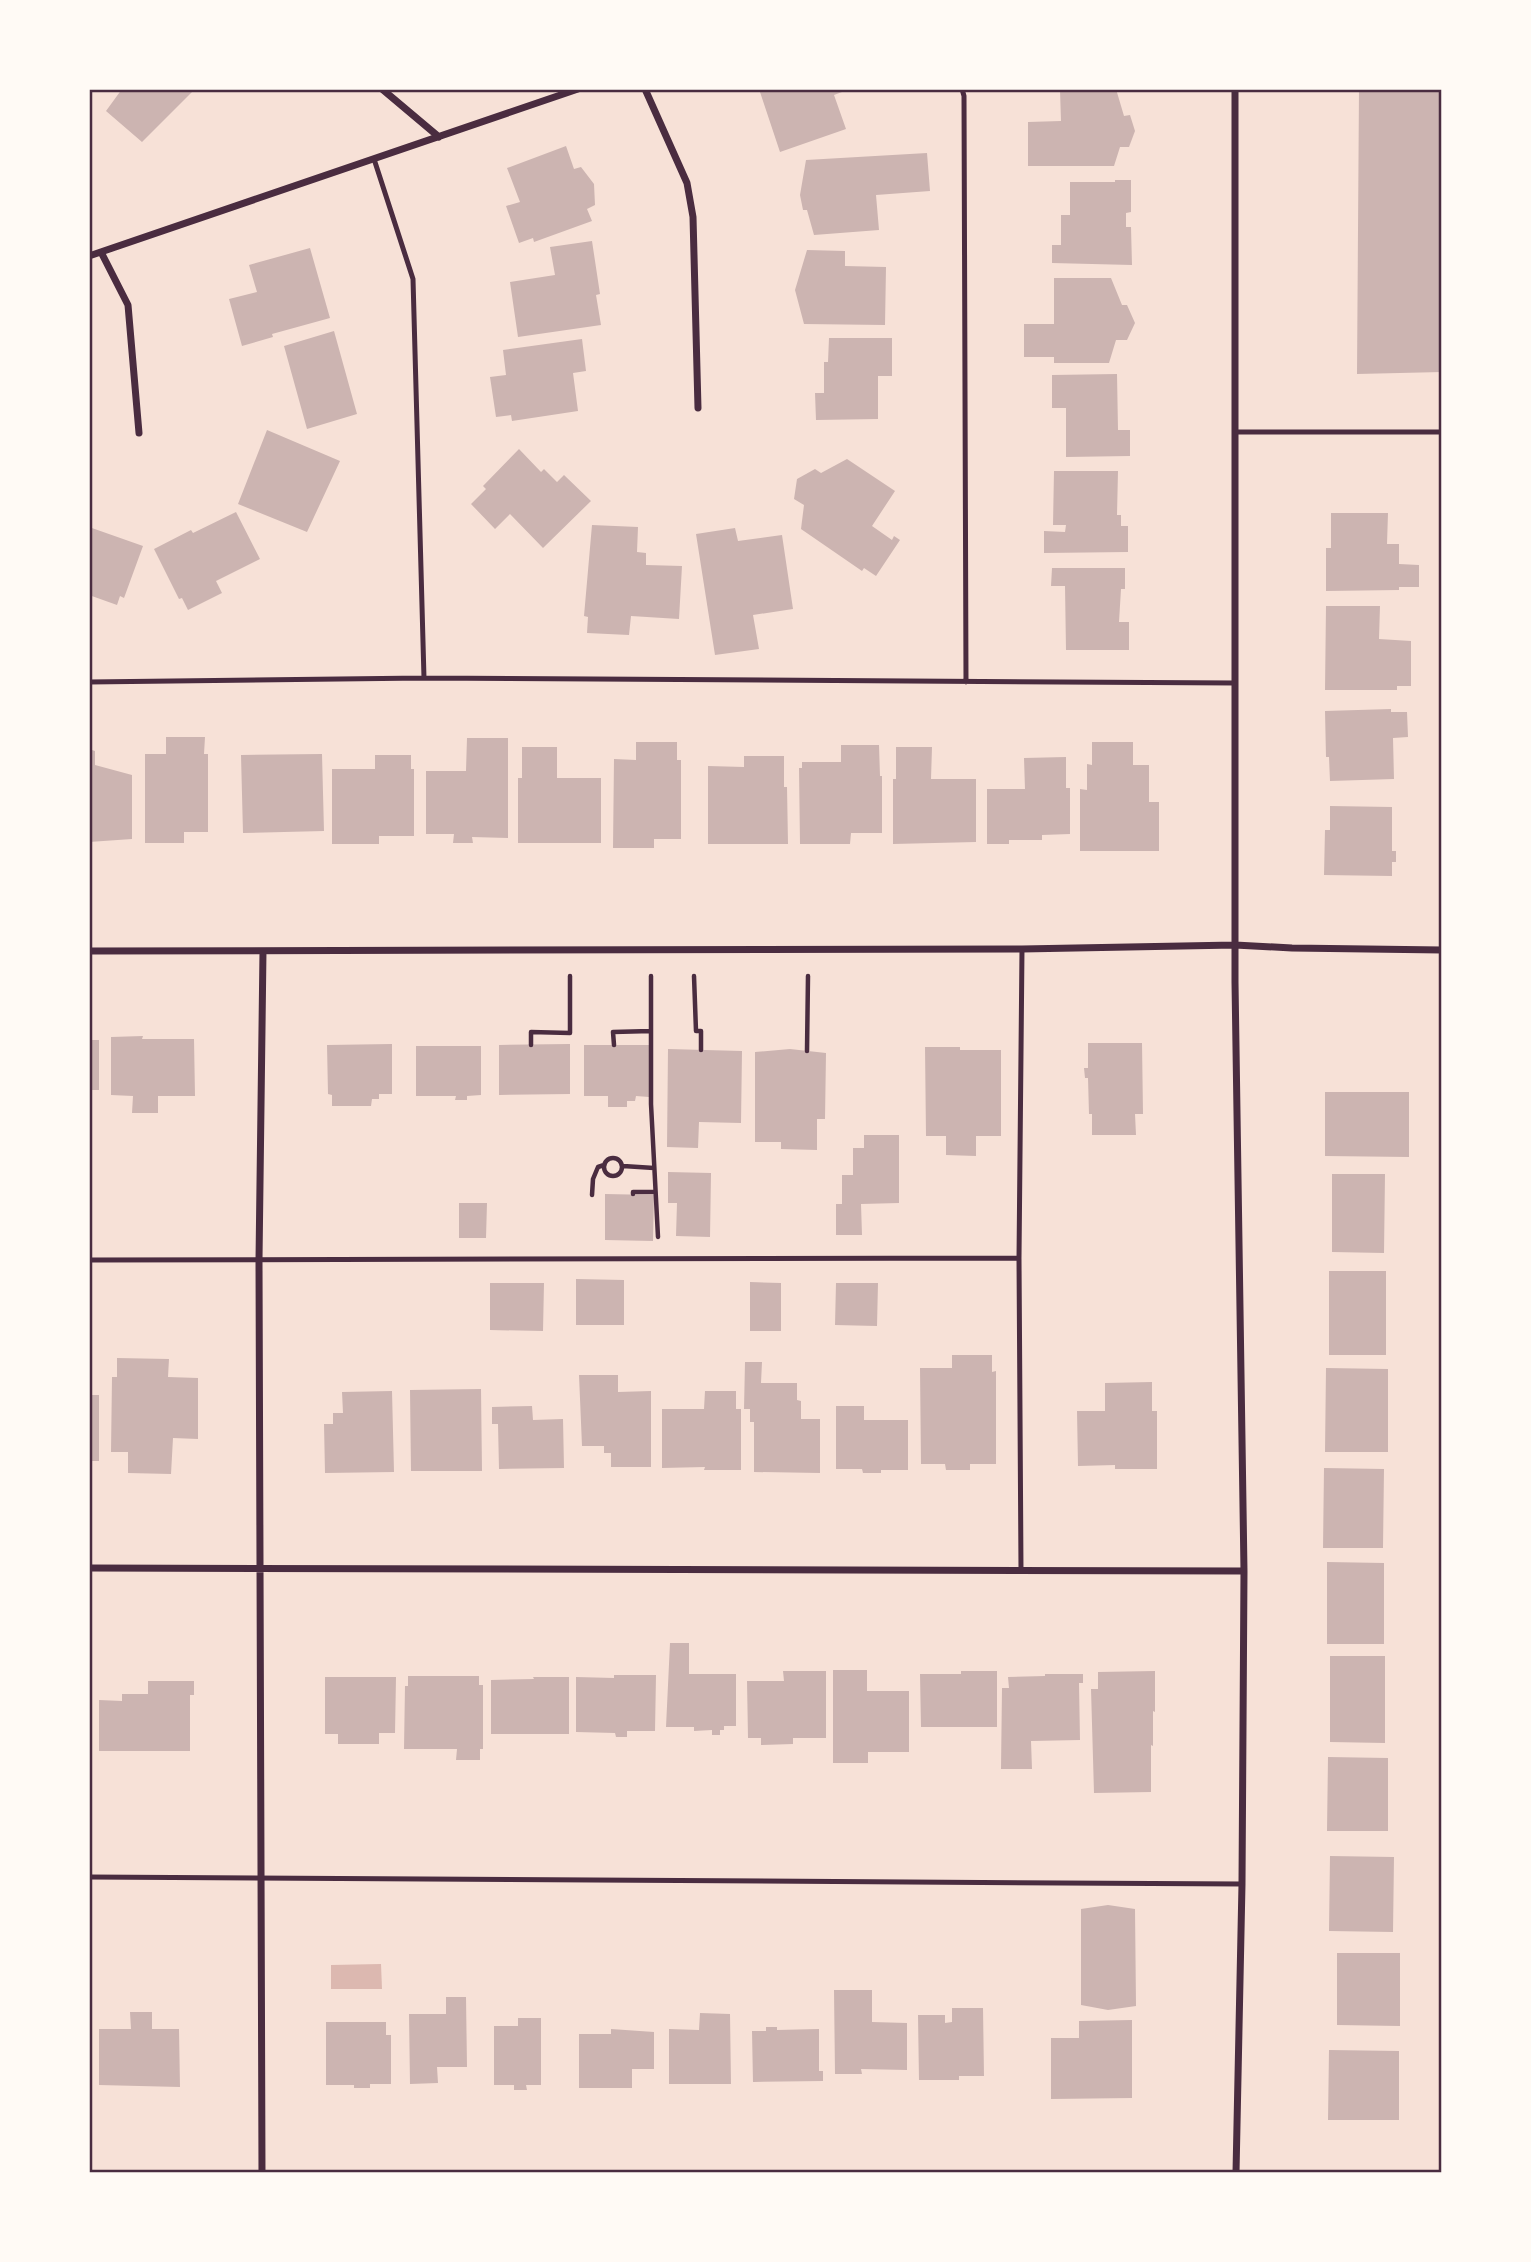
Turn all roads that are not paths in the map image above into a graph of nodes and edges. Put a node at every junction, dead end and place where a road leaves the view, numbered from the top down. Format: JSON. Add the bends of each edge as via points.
{"nodes":[{"id":1,"x":382,"y":89,"type":"edge"},
{"id":2,"x":578,"y":89,"type":"edge"},
{"id":3,"x":645,"y":89,"type":"edge"},
{"id":4,"x":962,"y":89,"type":"edge"},
{"id":5,"x":1235,"y":89,"type":"edge"},
{"id":6,"x":439,"y":137,"type":"junction"},
{"id":7,"x":374,"y":159,"type":"junction"},
{"id":8,"x":101,"y":252,"type":"junction"},
{"id":9,"x":89,"y":256,"type":"edge"},
{"id":10,"x":698,"y":408,"type":"dead end"},
{"id":11,"x":1236,"y":432,"type":"junction"},
{"id":12,"x":1442,"y":432,"type":"edge"},
{"id":13,"x":139,"y":433,"type":"dead end"},
{"id":14,"x":424,"y":678,"type":"junction"},
{"id":15,"x":89,"y":682,"type":"edge"},
{"id":16,"x":966,"y":682,"type":"junction"},
{"id":17,"x":1236,"y":683,"type":"junction"},
{"id":18,"x":1235,"y":945,"type":"junction"},
{"id":19,"x":1022,"y":949,"type":"junction"},
{"id":20,"x":1442,"y":950,"type":"edge"},
{"id":21,"x":89,"y":951,"type":"edge"},
{"id":22,"x":262,"y":951,"type":"junction"},
{"id":23,"x":1019,"y":1258,"type":"junction"},
{"id":24,"x":89,"y":1260,"type":"edge"},
{"id":25,"x":259,"y":1260,"type":"junction"},
{"id":26,"x":89,"y":1568,"type":"edge"},
{"id":27,"x":259,"y":1568,"type":"junction"},
{"id":28,"x":1021,"y":1570,"type":"junction"},
{"id":29,"x":1244,"y":1571,"type":"junction"},
{"id":30,"x":89,"y":1877,"type":"edge"},
{"id":31,"x":260,"y":1877,"type":"junction"},
{"id":32,"x":1242,"y":1884,"type":"junction"},
{"id":33,"x":262,"y":2173,"type":"edge"},
{"id":34,"x":1236,"y":2173,"type":"edge"}],
"edges":[{"from":1,"to":6,"type":"street"},
{"from":2,"to":6,"type":"street"},
{"from":3,"to":10,"type":"street","via":[[687,183],[693,217]]},
{"from":4,"to":16,"type":"lane"},
{"from":5,"to":11,"type":"street"},
{"from":6,"to":7,"type":"street"},
{"from":7,"to":8,"type":"street"},
{"from":7,"to":14,"type":"lane","via":[[413,279]]},
{"from":8,"to":9,"type":"street"},
{"from":8,"to":13,"type":"street","via":[[128,305]]},
{"from":11,"to":12,"type":"lane"},
{"from":11,"to":17,"type":"street"},
{"from":14,"to":15,"type":"lane"},
{"from":14,"to":16,"type":"lane"},
{"from":16,"to":17,"type":"lane"},
{"from":17,"to":18,"type":"street"},
{"from":18,"to":19,"type":"street"},
{"from":18,"to":20,"type":"street"},
{"from":18,"to":29,"type":"street"},
{"from":19,"to":22,"type":"street"},
{"from":19,"to":23,"type":"lane"},
{"from":21,"to":22,"type":"street"},
{"from":22,"to":25,"type":"street"},
{"from":23,"to":25,"type":"lane"},
{"from":23,"to":28,"type":"lane"},
{"from":24,"to":25,"type":"lane"},
{"from":25,"to":27,"type":"street"},
{"from":26,"to":27,"type":"street"},
{"from":27,"to":28,"type":"street"},
{"from":27,"to":31,"type":"street"},
{"from":28,"to":29,"type":"street"},
{"from":29,"to":32,"type":"street"},
{"from":30,"to":31,"type":"lane"},
{"from":31,"to":32,"type":"lane"},
{"from":31,"to":33,"type":"street"},
{"from":32,"to":34,"type":"street"}]}
